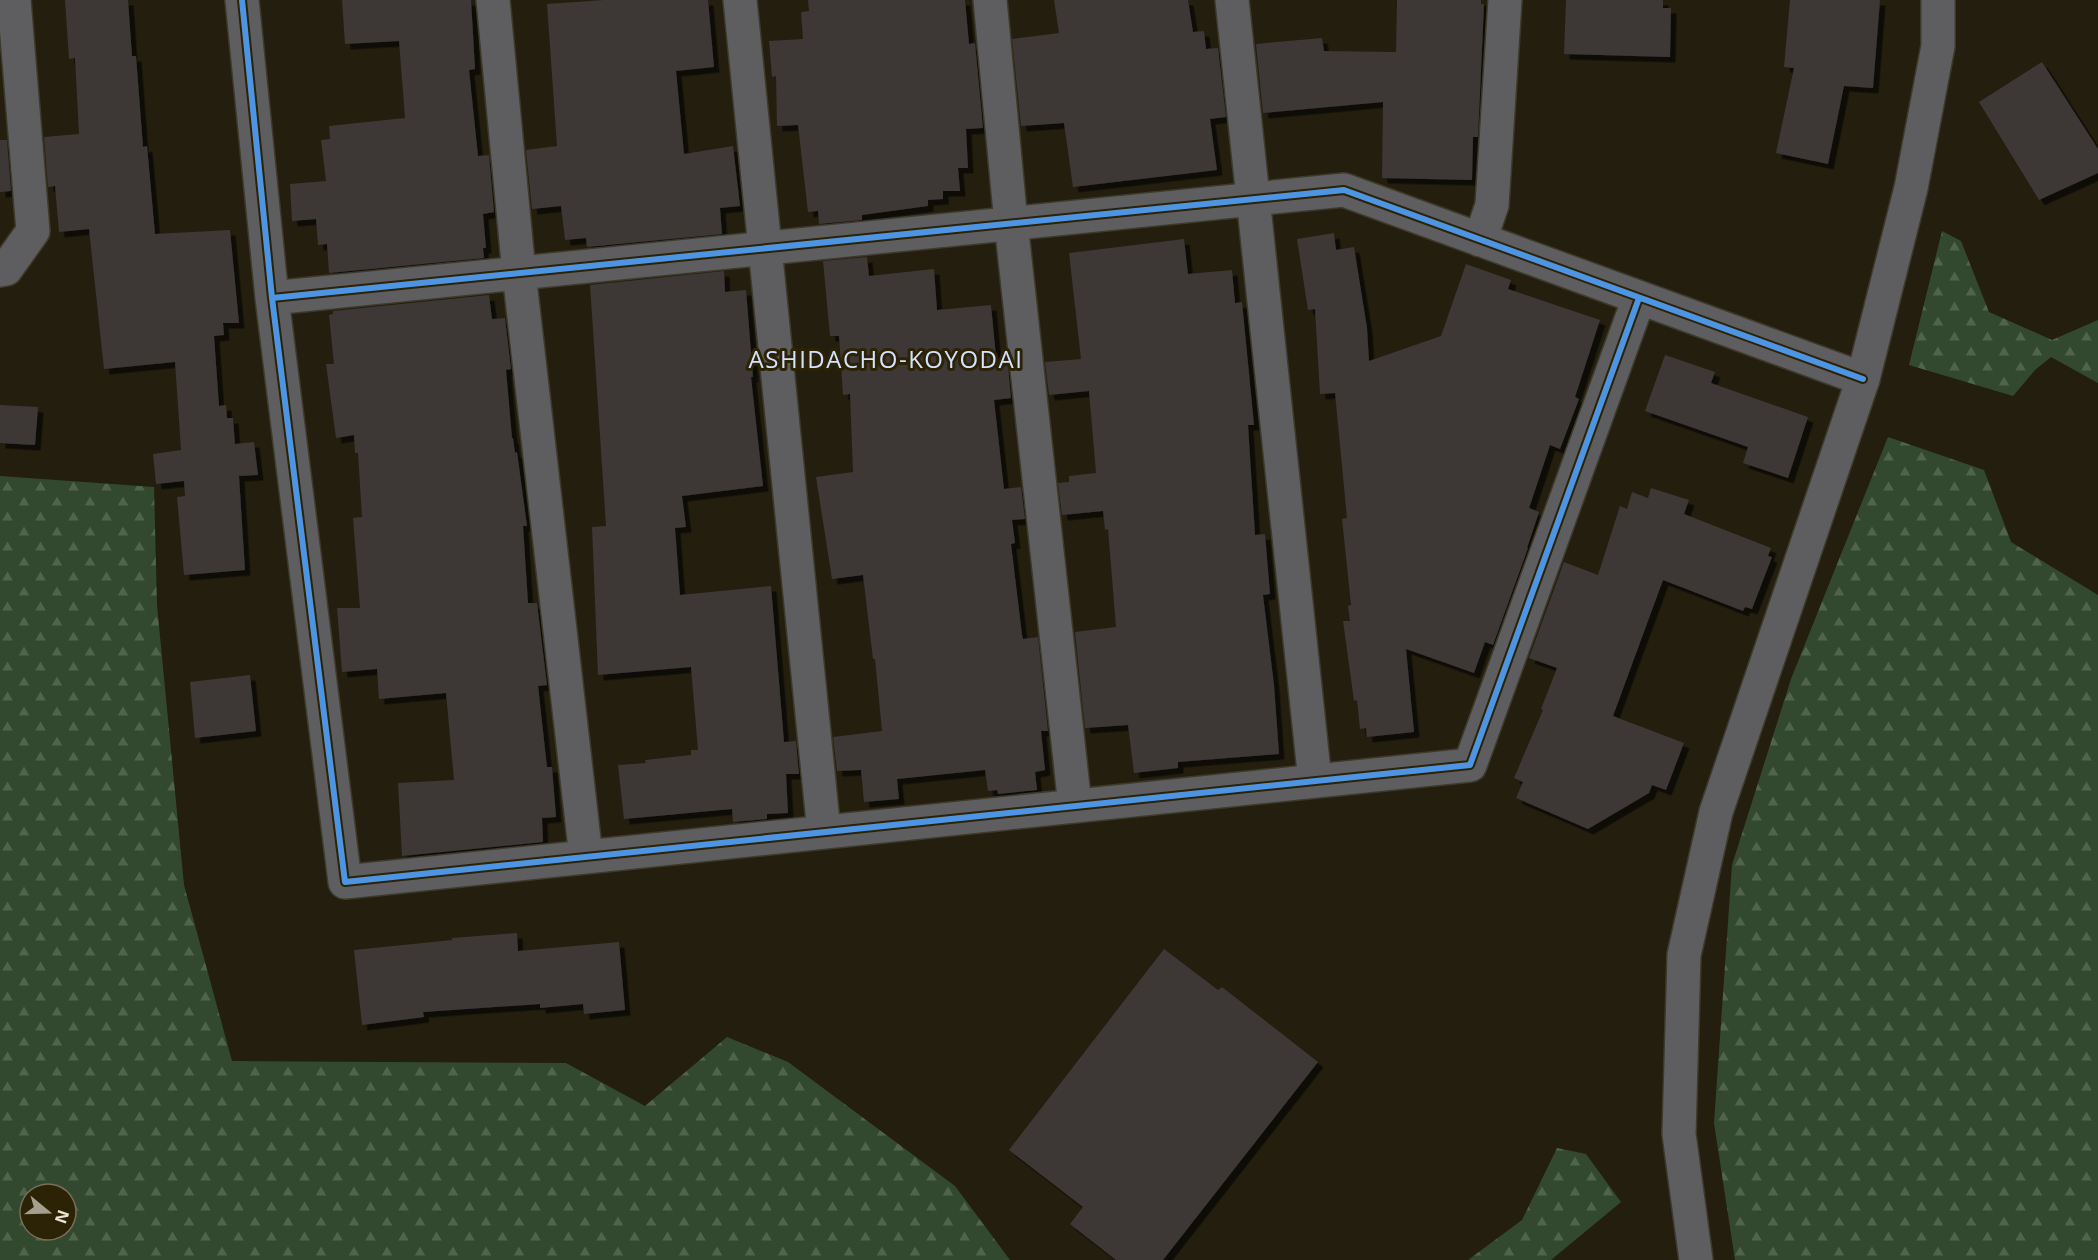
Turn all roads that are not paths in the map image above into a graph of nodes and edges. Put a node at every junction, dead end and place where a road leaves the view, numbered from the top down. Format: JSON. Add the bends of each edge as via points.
{"nodes":[{"id":1,"x":14,"y":0,"type":"edge"},
{"id":2,"x":242,"y":0,"type":"edge"},
{"id":3,"x":493,"y":0,"type":"edge"},
{"id":4,"x":740,"y":0,"type":"edge"},
{"id":5,"x":990,"y":0,"type":"edge"},
{"id":6,"x":1232,"y":0,"type":"edge"},
{"id":7,"x":1505,"y":0,"type":"edge"},
{"id":8,"x":1938,"y":0,"type":"edge"},
{"id":9,"x":1252,"y":199,"type":"junction"},
{"id":10,"x":1011,"y":223,"type":"junction"},
{"id":11,"x":1480,"y":240,"type":"junction"},
{"id":12,"x":764,"y":248,"type":"junction"},
{"id":13,"x":0,"y":270,"type":"edge"},
{"id":14,"x":519,"y":273,"type":"junction"},
{"id":15,"x":272,"y":298,"type":"junction"},
{"id":16,"x":1639,"y":298,"type":"junction"},
{"id":17,"x":1863,"y":379,"type":"junction"},
{"id":18,"x":1315,"y":781,"type":"junction"},
{"id":19,"x":1075,"y":806,"type":"junction"},
{"id":20,"x":824,"y":832,"type":"junction"},
{"id":21,"x":586,"y":856,"type":"junction"},
{"id":22,"x":1696,"y":1260,"type":"edge"}],
"edges":[{"from":1,"to":13,"type":"street","via":[[33,231],[6,269]]},
{"from":2,"to":15,"type":"street"},
{"from":3,"to":14,"type":"street"},
{"from":4,"to":12,"type":"street"},
{"from":5,"to":10,"type":"street"},
{"from":6,"to":9,"type":"street"},
{"from":7,"to":11,"type":"street","via":[[1492,206]]},
{"from":8,"to":17,"type":"street","via":[[1938,46],[1911,188]]},
{"from":9,"to":10,"type":"street"},
{"from":9,"to":11,"type":"street","via":[[1344,190]]},
{"from":9,"to":18,"type":"street"},
{"from":10,"to":12,"type":"street"},
{"from":10,"to":19,"type":"street"},
{"from":11,"to":16,"type":"street"},
{"from":12,"to":14,"type":"street"},
{"from":12,"to":20,"type":"street"},
{"from":14,"to":15,"type":"street"},
{"from":14,"to":21,"type":"street"},
{"from":15,"to":21,"type":"street","via":[[345,882]]},
{"from":16,"to":17,"type":"street"},
{"from":16,"to":18,"type":"street","via":[[1470,765]]},
{"from":17,"to":22,"type":"street","via":[[1716,812],[1684,956],[1679,1134]]},
{"from":18,"to":19,"type":"street"},
{"from":19,"to":20,"type":"street"},
{"from":20,"to":21,"type":"street"}]}
